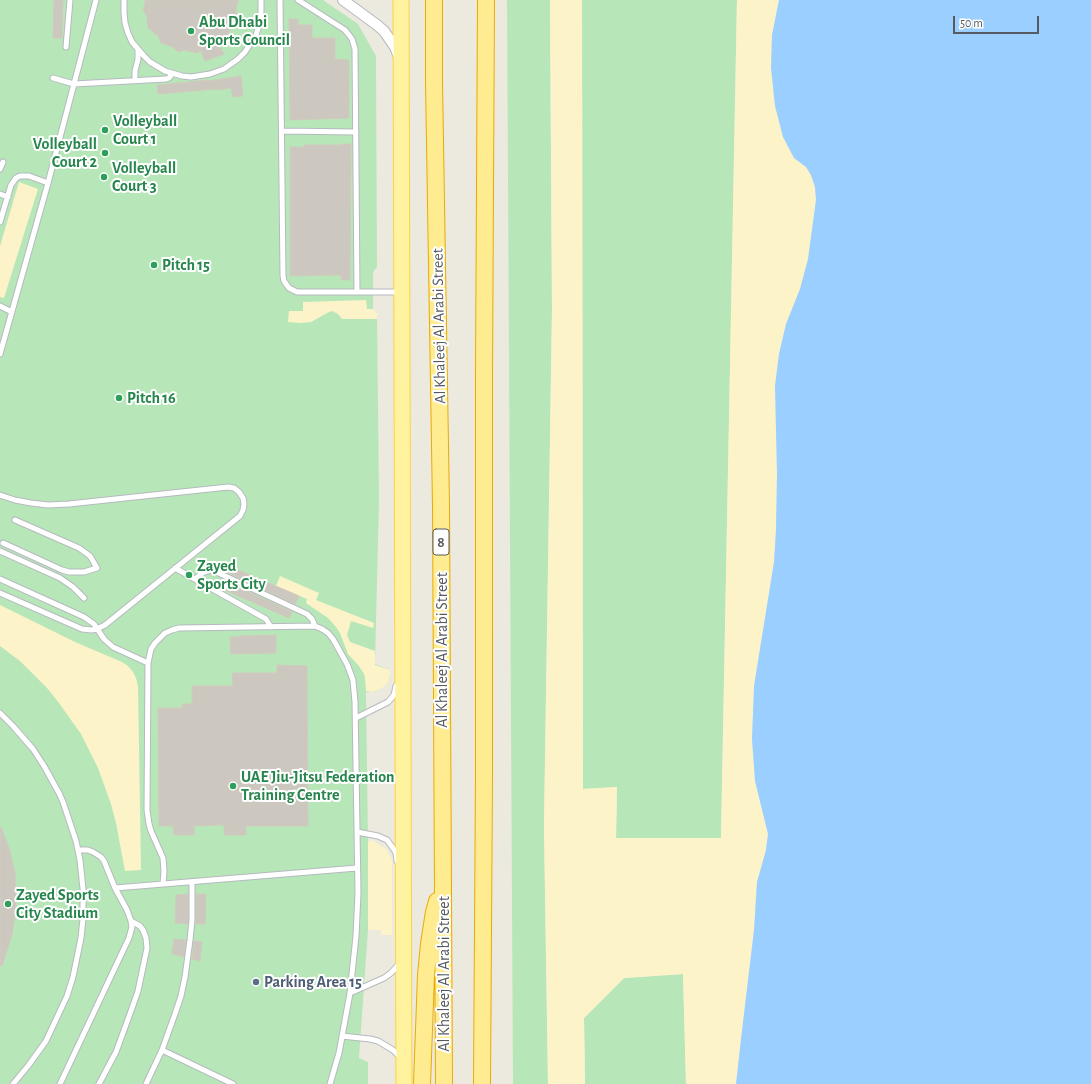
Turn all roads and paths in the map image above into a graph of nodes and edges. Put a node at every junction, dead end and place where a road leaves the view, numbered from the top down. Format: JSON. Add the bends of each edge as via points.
{"nodes":[{"id":1,"x":70,"y":0,"type":"edge"},
{"id":2,"x":96,"y":0,"type":"edge"},
{"id":3,"x":124,"y":0,"type":"edge"},
{"id":4,"x":261,"y":0,"type":"edge"},
{"id":5,"x":280,"y":0,"type":"edge"},
{"id":6,"x":298,"y":0,"type":"edge"},
{"id":7,"x":343,"y":0,"type":"edge"},
{"id":8,"x":401,"y":0,"type":"edge"},
{"id":9,"x":434,"y":0,"type":"edge"},
{"id":10,"x":486,"y":0,"type":"edge"},
{"id":11,"x":66,"y":47,"type":"dead end"},
{"id":12,"x":138,"y":50,"type":"junction"},
{"id":13,"x":402,"y":65,"type":"junction"},
{"id":14,"x":172,"y":74,"type":"junction"},
{"id":15,"x":53,"y":78,"type":"dead end"},
{"id":16,"x":135,"y":80,"type":"junction"},
{"id":17,"x":74,"y":84,"type":"junction"},
{"id":18,"x":282,"y":131,"type":"junction"},
{"id":19,"x":356,"y":132,"type":"junction"},
{"id":20,"x":3,"y":162,"type":"dead end"},
{"id":21,"x":0,"y":169,"type":"edge"},
{"id":22,"x":48,"y":183,"type":"junction"},
{"id":23,"x":0,"y":194,"type":"edge"},
{"id":24,"x":8,"y":197,"type":"junction"},
{"id":25,"x":0,"y":222,"type":"edge"},
{"id":26,"x":357,"y":292,"type":"junction"},
{"id":27,"x":402,"y":292,"type":"junction"},
{"id":28,"x":0,"y":306,"type":"edge"},
{"id":29,"x":12,"y":312,"type":"junction"},
{"id":30,"x":0,"y":354,"type":"edge"},
{"id":31,"x":0,"y":495,"type":"edge"},
{"id":32,"x":15,"y":520,"type":"dead end"},
{"id":33,"x":3,"y":544,"type":"dead end"},
{"id":34,"x":0,"y":551,"type":"edge"},
{"id":35,"x":175,"y":568,"type":"junction"},
{"id":36,"x":0,"y":579,"type":"edge"},
{"id":37,"x":195,"y":579,"type":"junction"},
{"id":38,"x":0,"y":593,"type":"edge"},
{"id":39,"x":84,"y":598,"type":"dead end"},
{"id":40,"x":315,"y":626,"type":"junction"},
{"id":41,"x":271,"y":627,"type":"junction"},
{"id":42,"x":97,"y":629,"type":"junction"},
{"id":43,"x":148,"y":663,"type":"junction"},
{"id":44,"x":397,"y":683,"type":"dead end"},
{"id":45,"x":0,"y":713,"type":"edge"},
{"id":46,"x":356,"y":718,"type":"junction"},
{"id":47,"x":357,"y":832,"type":"junction"},
{"id":48,"x":78,"y":850,"type":"junction"},
{"id":49,"x":397,"y":864,"type":"dead end"},
{"id":50,"x":358,"y":868,"type":"junction"},
{"id":51,"x":397,"y":876,"type":"dead end"},
{"id":52,"x":443,"y":878,"type":"junction"},
{"id":53,"x":192,"y":882,"type":"junction"},
{"id":54,"x":164,"y":884,"type":"junction"},
{"id":55,"x":115,"y":888,"type":"junction"},
{"id":56,"x":404,"y":904,"type":"junction"},
{"id":57,"x":131,"y":921,"type":"junction"},
{"id":58,"x":404,"y":959,"type":"junction"},
{"id":59,"x":350,"y":993,"type":"junction"},
{"id":60,"x":342,"y":1036,"type":"junction"},
{"id":61,"x":162,"y":1050,"type":"junction"},
{"id":62,"x":404,"y":1063,"type":"junction"},
{"id":63,"x":13,"y":1084,"type":"edge"},
{"id":64,"x":60,"y":1084,"type":"edge"},
{"id":65,"x":99,"y":1084,"type":"edge"},
{"id":66,"x":146,"y":1084,"type":"edge"},
{"id":67,"x":233,"y":1084,"type":"edge"},
{"id":68,"x":330,"y":1084,"type":"edge"},
{"id":69,"x":404,"y":1084,"type":"edge"},
{"id":70,"x":422,"y":1084,"type":"edge"},
{"id":71,"x":444,"y":1084,"type":"edge"},
{"id":72,"x":482,"y":1084,"type":"edge"}],
"edges":[{"from":1,"to":11,"type":"lane"},
{"from":2,"to":17,"type":"lane"},
{"from":3,"to":12,"type":"lane","via":[[125,23]]},
{"from":4,"to":14,"type":"lane","via":[[261,16],[256,35],[238,59],[224,69],[210,74],[191,77]]},
{"from":5,"to":18,"type":"lane"},
{"from":6,"to":19,"type":"lane","via":[[341,26],[352,39],[356,54]]},
{"from":7,"to":13,"type":"street","via":[[384,31],[395,47]]},
{"from":8,"to":13,"type":"main road"},
{"from":9,"to":52,"type":"highway","name":"Al Khaleej Al Arabi Street","number":"8"},
{"from":10,"to":72,"type":"highway"},
{"from":12,"to":14,"type":"lane","via":[[150,62]]},
{"from":12,"to":16,"type":"lane"},
{"from":13,"to":27,"type":"main road"},
{"from":14,"to":16,"type":"lane","via":[[166,79]]},
{"from":15,"to":17,"type":"lane"},
{"from":16,"to":17,"type":"lane"},
{"from":17,"to":22,"type":"lane"},
{"from":18,"to":19,"type":"lane"},
{"from":18,"to":26,"type":"lane","via":[[284,281],[289,288],[297,292]]},
{"from":19,"to":26,"type":"lane"},
{"from":20,"to":21,"type":"lane"},
{"from":22,"to":24,"type":"lane","via":[[20,176],[13,181]]},
{"from":22,"to":29,"type":"lane"},
{"from":23,"to":24,"type":"lane"},
{"from":24,"to":25,"type":"lane"},
{"from":26,"to":27,"type":"lane"},
{"from":27,"to":56,"type":"main road","via":[[400,638]]},
{"from":28,"to":29,"type":"lane"},
{"from":29,"to":30,"type":"lane"},
{"from":31,"to":35,"type":"lane","via":[[48,505],[222,487],[234,488],[243,498],[240,516]]},
{"from":32,"to":33,"type":"lane","via":[[79,548],[90,556],[98,568],[84,572],[69,572]]},
{"from":34,"to":39,"type":"lane","via":[[60,578]]},
{"from":35,"to":37,"type":"lane"},
{"from":35,"to":42,"type":"lane"},
{"from":36,"to":42,"type":"lane","via":[[84,617]]},
{"from":37,"to":40,"type":"lane","via":[[212,570],[307,614]]},
{"from":37,"to":41,"type":"lane","via":[[266,619]]},
{"from":38,"to":42,"type":"lane","via":[[82,630]]},
{"from":40,"to":41,"type":"lane"},
{"from":40,"to":46,"type":"lane","via":[[328,633],[347,664],[355,691]]},
{"from":41,"to":43,"type":"lane","via":[[172,630],[155,643]]},
{"from":42,"to":43,"type":"lane","via":[[113,647]]},
{"from":43,"to":54,"type":"lane","via":[[148,817],[163,858]]},
{"from":44,"to":46,"type":"lane","via":[[394,695],[388,702]]},
{"from":45,"to":48,"type":"lane","via":[[33,749],[50,775],[74,831]]},
{"from":46,"to":47,"type":"lane"},
{"from":47,"to":49,"type":"lane","via":[[387,840],[396,853]]},
{"from":47,"to":50,"type":"lane"},
{"from":48,"to":55,"type":"lane","via":[[88,850],[101,858]]},
{"from":48,"to":63,"type":"lane","via":[[83,879],[83,924],[73,977],[46,1041]]},
{"from":50,"to":53,"type":"lane"},
{"from":50,"to":59,"type":"lane","via":[[356,936]]},
{"from":51,"to":56,"type":"lane"},
{"from":52,"to":70,"type":"highway","via":[[429,944]]},
{"from":52,"to":71,"type":"highway","name":"Al Khaleej Al Arabi Street","number":"8"},
{"from":53,"to":54,"type":"lane"},
{"from":53,"to":61,"type":"lane","via":[[188,958],[175,1014]]},
{"from":54,"to":55,"type":"lane"},
{"from":55,"to":57,"type":"lane","via":[[128,910]]},
{"from":56,"to":58,"type":"main road"},
{"from":57,"to":64,"type":"lane","via":[[129,938]]},
{"from":57,"to":65,"type":"lane","via":[[140,926],[145,934],[146,955],[131,1011],[116,1052]]},
{"from":58,"to":59,"type":"lane","via":[[384,978]]},
{"from":58,"to":62,"type":"main road"},
{"from":59,"to":60,"type":"lane"},
{"from":60,"to":62,"type":"lane","via":[[378,1041],[393,1050]]},
{"from":60,"to":68,"type":"lane"},
{"from":61,"to":66,"type":"lane"},
{"from":61,"to":67,"type":"lane"},
{"from":62,"to":69,"type":"main road"}]}
